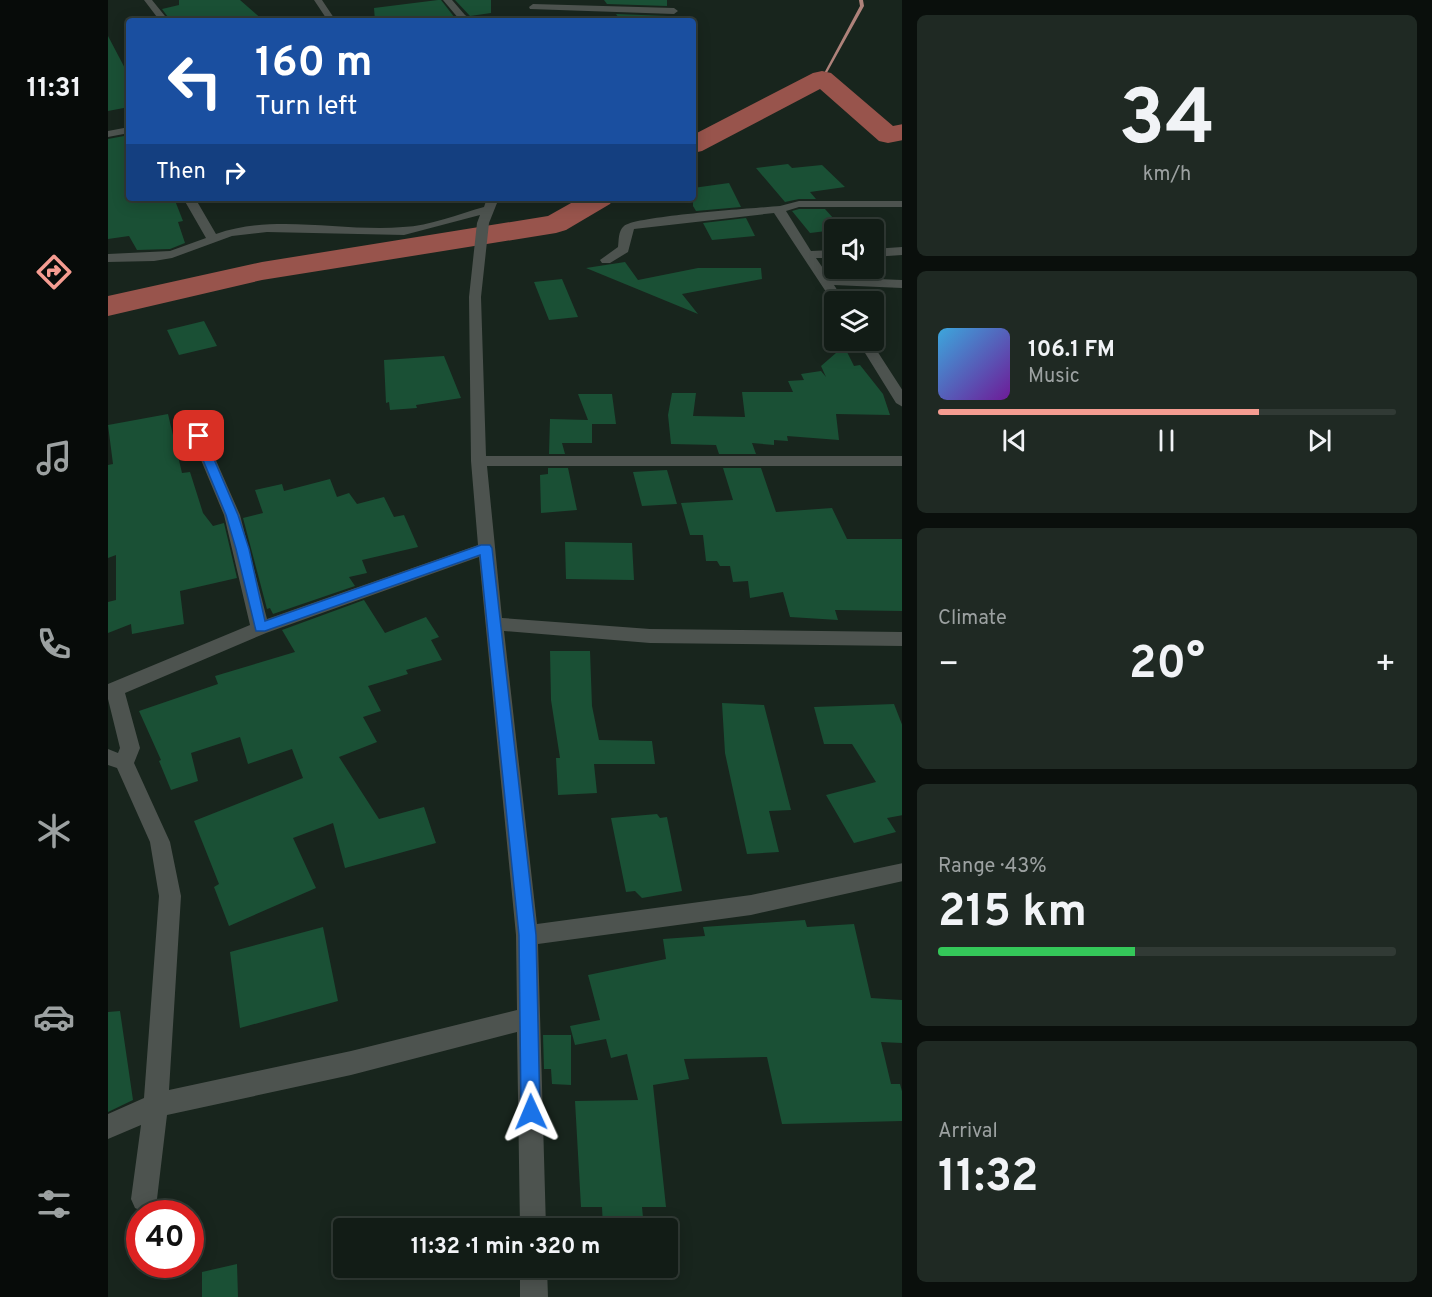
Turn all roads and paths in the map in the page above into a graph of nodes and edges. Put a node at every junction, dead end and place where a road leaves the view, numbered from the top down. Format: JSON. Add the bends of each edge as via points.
{"nodes":[{"id":1,"x":148,"y":0,"type":"edge"},
{"id":2,"x":318,"y":0,"type":"edge"},
{"id":3,"x":447,"y":0,"type":"edge"},
{"id":4,"x":674,"y":0,"type":"edge"},
{"id":5,"x":533,"y":4,"type":"edge"},
{"id":6,"x":674,"y":11,"type":"junction"},
{"id":7,"x":163,"y":18,"type":"edge"},
{"id":8,"x":330,"y":18,"type":"edge"},
{"id":9,"x":464,"y":18,"type":"edge"},
{"id":10,"x":675,"y":18,"type":"edge"},
{"id":11,"x":126,"y":131,"type":"edge"},
{"id":12,"x":108,"y":134,"type":"edge"},
{"id":13,"x":191,"y":201,"type":"edge"},
{"id":14,"x":492,"y":204,"type":"edge"},
{"id":15,"x":902,"y":204,"type":"edge"},
{"id":16,"x":780,"y":209,"type":"junction"},
{"id":17,"x":212,"y":238,"type":"junction"},
{"id":18,"x":902,"y":252,"type":"edge"},
{"id":19,"x":884,"y":253,"type":"edge"},
{"id":20,"x":824,"y":254,"type":"edge"},
{"id":21,"x":809,"y":255,"type":"junction"},
{"id":22,"x":108,"y":258,"type":"edge"},
{"id":23,"x":606,"y":260,"type":"dead end"},
{"id":24,"x":826,"y":281,"type":"junction"},
{"id":25,"x":902,"y":284,"type":"edge"},
{"id":26,"x":832,"y":291,"type":"edge"},
{"id":27,"x":871,"y":351,"type":"edge"},
{"id":28,"x":898,"y":391,"type":"edge"},
{"id":29,"x":190,"y":417,"type":"dead end"},
{"id":30,"x":479,"y":461,"type":"junction"},
{"id":31,"x":902,"y":461,"type":"edge"},
{"id":32,"x":486,"y":548,"type":"junction"},
{"id":33,"x":494,"y":624,"type":"junction"},
{"id":34,"x":260,"y":628,"type":"junction"},
{"id":35,"x":902,"y":639,"type":"edge"},
{"id":36,"x":112,"y":690,"type":"edge"},
{"id":37,"x":116,"y":760,"type":"edge"},
{"id":38,"x":902,"y":872,"type":"edge"},
{"id":39,"x":527,"y":935,"type":"junction"},
{"id":40,"x":529,"y":1018,"type":"junction"},
{"id":41,"x":156,"y":1105,"type":"junction"},
{"id":42,"x":108,"y":1127,"type":"edge"},
{"id":43,"x":144,"y":1199,"type":"dead end"},
{"id":44,"x":533,"y":1218,"type":"edge"},
{"id":45,"x":534,"y":1278,"type":"edge"},
{"id":46,"x":534,"y":1297,"type":"edge"}],
"edges":[{"from":1,"to":7,"type":"street"},
{"from":2,"to":8,"type":"street"},
{"from":3,"to":9,"type":"street"},
{"from":4,"to":6,"type":"street"},
{"from":5,"to":6,"type":"street"},
{"from":6,"to":10,"type":"street"},
{"from":11,"to":12,"type":"street"},
{"from":13,"to":17,"type":"street"},
{"from":14,"to":17,"type":"street","via":[[404,231],[267,228]]},
{"from":14,"to":30,"type":"street","via":[[483,223],[475,297]]},
{"from":15,"to":16,"type":"street","via":[[799,204]]},
{"from":16,"to":21,"type":"street"},
{"from":16,"to":23,"type":"street","via":[[630,226],[624,236],[624,249]]},
{"from":17,"to":22,"type":"street","via":[[172,254]]},
{"from":18,"to":19,"type":"street"},
{"from":20,"to":21,"type":"street"},
{"from":21,"to":24,"type":"street"},
{"from":24,"to":25,"type":"street"},
{"from":24,"to":26,"type":"street"},
{"from":27,"to":28,"type":"street"},
{"from":29,"to":34,"type":"street","via":[[232,515]]},
{"from":30,"to":31,"type":"street"},
{"from":30,"to":32,"type":"street"},
{"from":32,"to":33,"type":"street"},
{"from":32,"to":34,"type":"street"},
{"from":33,"to":35,"type":"street","via":[[650,636]]},
{"from":33,"to":39,"type":"street"},
{"from":34,"to":36,"type":"street"},
{"from":36,"to":37,"type":"street","via":[[130,748]]},
{"from":37,"to":41,"type":"street","via":[[160,842],[170,896]]},
{"from":38,"to":39,"type":"street","via":[[751,905]]},
{"from":39,"to":40,"type":"street"},
{"from":40,"to":41,"type":"street","via":[[351,1063]]},
{"from":40,"to":44,"type":"street"},
{"from":41,"to":42,"type":"street"},
{"from":41,"to":43,"type":"street"},
{"from":45,"to":46,"type":"street"}]}
